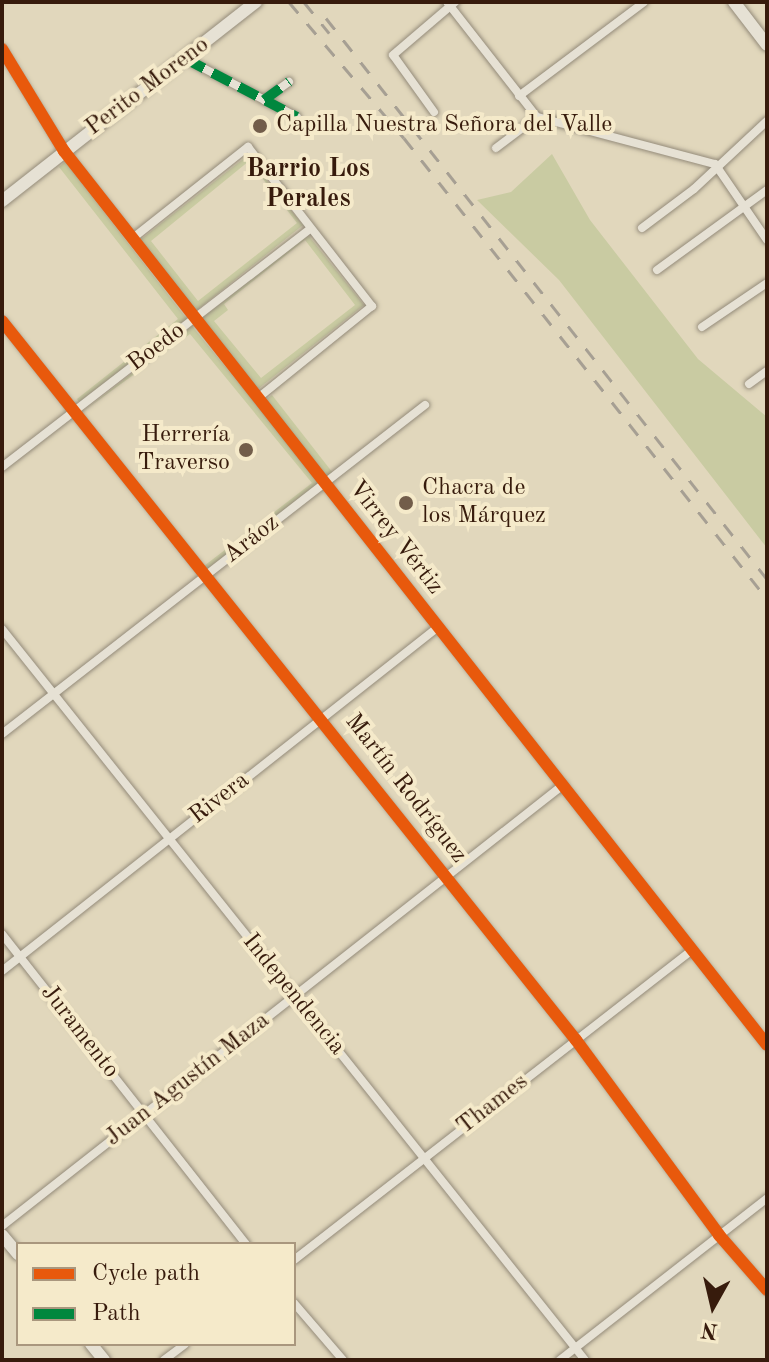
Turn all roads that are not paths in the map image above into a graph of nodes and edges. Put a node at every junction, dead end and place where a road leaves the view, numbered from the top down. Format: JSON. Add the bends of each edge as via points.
{"nodes":[{"id":1,"x":644,"y":2,"type":"edge"},
{"id":2,"x":734,"y":2,"type":"edge"},
{"id":3,"x":451,"y":3,"type":"edge"},
{"id":4,"x":250,"y":4,"type":"edge"},
{"id":5,"x":767,"y":45,"type":"edge"},
{"id":6,"x":2,"y":49,"type":"edge"},
{"id":7,"x":186,"y":59,"type":"junction"},
{"id":8,"x":289,"y":82,"type":"dead end"},
{"id":9,"x":519,"y":96,"type":"junction"},
{"id":10,"x":264,"y":100,"type":"junction"},
{"id":11,"x":434,"y":112,"type":"dead end"},
{"id":12,"x":297,"y":117,"type":"dead end"},
{"id":13,"x":537,"y":117,"type":"junction"},
{"id":14,"x":767,"y":121,"type":"edge"},
{"id":15,"x":496,"y":148,"type":"dead end"},
{"id":16,"x":64,"y":151,"type":"junction"},
{"id":17,"x":715,"y":164,"type":"junction"},
{"id":18,"x":767,"y":190,"type":"edge"},
{"id":19,"x":2,"y":201,"type":"edge"},
{"id":20,"x":745,"y":207,"type":"junction"},
{"id":21,"x":642,"y":228,"type":"dead end"},
{"id":22,"x":310,"y":229,"type":"junction"},
{"id":23,"x":133,"y":238,"type":"junction"},
{"id":24,"x":767,"y":240,"type":"edge"},
{"id":25,"x":657,"y":270,"type":"dead end"},
{"id":26,"x":767,"y":283,"type":"edge"},
{"id":27,"x":195,"y":319,"type":"junction"},
{"id":28,"x":2,"y":321,"type":"edge"},
{"id":29,"x":702,"y":327,"type":"dead end"},
{"id":30,"x":767,"y":371,"type":"edge"},
{"id":31,"x":749,"y":384,"type":"dead end"},
{"id":32,"x":258,"y":398,"type":"junction"},
{"id":33,"x":425,"y":405,"type":"dead end"},
{"id":34,"x":75,"y":410,"type":"junction"},
{"id":35,"x":2,"y":467,"type":"edge"},
{"id":36,"x":325,"y":484,"type":"junction"},
{"id":37,"x":207,"y":575,"type":"junction"},
{"id":38,"x":437,"y":628,"type":"junction"},
{"id":39,"x":2,"y":629,"type":"edge"},
{"id":40,"x":54,"y":694,"type":"junction"},
{"id":41,"x":321,"y":719,"type":"junction"},
{"id":42,"x":2,"y":734,"type":"edge"},
{"id":43,"x":563,"y":785,"type":"junction"},
{"id":44,"x":169,"y":839,"type":"junction"},
{"id":45,"x":446,"y":877,"type":"junction"},
{"id":46,"x":2,"y":934,"type":"edge"},
{"id":47,"x":692,"y":950,"type":"junction"},
{"id":48,"x":20,"y":957,"type":"junction"},
{"id":49,"x":2,"y":971,"type":"edge"},
{"id":50,"x":294,"y":996,"type":"junction"},
{"id":51,"x":576,"y":1040,"type":"junction"},
{"id":52,"x":767,"y":1045,"type":"edge"},
{"id":53,"x":144,"y":1114,"type":"junction"},
{"id":54,"x":424,"y":1158,"type":"junction"},
{"id":55,"x":767,"y":1198,"type":"edge"},
{"id":56,"x":2,"y":1226,"type":"edge"},
{"id":57,"x":2,"y":1235,"type":"edge"},
{"id":58,"x":719,"y":1235,"type":"junction"},
{"id":59,"x":244,"y":1242,"type":"edge"},
{"id":60,"x":16,"y":1252,"type":"edge"},
{"id":61,"x":296,"y":1258,"type":"edge"},
{"id":62,"x":767,"y":1290,"type":"edge"},
{"id":63,"x":296,"y":1305,"type":"edge"},
{"id":64,"x":182,"y":1346,"type":"edge"},
{"id":65,"x":576,"y":1348,"type":"junction"},
{"id":66,"x":164,"y":1360,"type":"edge"},
{"id":67,"x":343,"y":1360,"type":"edge"},
{"id":68,"x":560,"y":1360,"type":"edge"},
{"id":69,"x":585,"y":1360,"type":"edge"}],
"edges":[{"from":1,"to":9,"type":"street"},
{"from":2,"to":5,"type":"street"},
{"from":3,"to":9,"type":"street"},
{"from":3,"to":11,"type":"street","via":[[393,55]]},
{"from":4,"to":7,"type":"street","name":"Perito Moreno"},
{"from":6,"to":16,"type":"street","name":"Virrey Vértiz"},
{"from":7,"to":10,"type":"street"},
{"from":7,"to":16,"type":"street","name":"Perito Moreno"},
{"from":8,"to":10,"type":"street"},
{"from":9,"to":13,"type":"street"},
{"from":10,"to":12,"type":"street"},
{"from":13,"to":15,"type":"street"},
{"from":13,"to":17,"type":"street"},
{"from":14,"to":17,"type":"street"},
{"from":16,"to":19,"type":"street","name":"Perito Moreno"},
{"from":16,"to":23,"type":"street","name":"Virrey Vértiz"},
{"from":17,"to":20,"type":"street"},
{"from":17,"to":21,"type":"street","via":[[694,189]]},
{"from":18,"to":20,"type":"street"},
{"from":20,"to":24,"type":"street"},
{"from":20,"to":25,"type":"street"},
{"from":22,"to":23,"type":"street","via":[[248,147]]},
{"from":22,"to":27,"type":"street","name":"Boedo"},
{"from":22,"to":32,"type":"street","via":[[372,306]]},
{"from":23,"to":27,"type":"street","name":"Virrey Vértiz"},
{"from":26,"to":29,"type":"street"},
{"from":27,"to":32,"type":"street","name":"Virrey Vértiz"},
{"from":27,"to":34,"type":"street","name":"Boedo"},
{"from":28,"to":34,"type":"street","name":"Martín Rodríguez"},
{"from":30,"to":31,"type":"street"},
{"from":32,"to":36,"type":"street","name":"Virrey Vértiz"},
{"from":33,"to":36,"type":"street","name":"Aráoz"},
{"from":34,"to":35,"type":"street","name":"Boedo"},
{"from":34,"to":37,"type":"street","name":"Martín Rodríguez"},
{"from":36,"to":37,"type":"street","name":"Aráoz"},
{"from":36,"to":38,"type":"street","name":"Virrey Vértiz"},
{"from":37,"to":40,"type":"street","name":"Aráoz"},
{"from":37,"to":41,"type":"street","name":"Martín Rodríguez"},
{"from":38,"to":41,"type":"street","name":"Rivera"},
{"from":38,"to":43,"type":"street","name":"Virrey Vértiz"},
{"from":39,"to":40,"type":"street","name":"Independencia"},
{"from":40,"to":42,"type":"street","name":"Aráoz"},
{"from":40,"to":44,"type":"street","name":"Independencia"},
{"from":41,"to":44,"type":"street","name":"Rivera"},
{"from":41,"to":45,"type":"street","name":"Martín Rodríguez"},
{"from":43,"to":45,"type":"street","name":"Juan Agustín Maza"},
{"from":43,"to":47,"type":"street","name":"Virrey Vértiz"},
{"from":44,"to":48,"type":"street","name":"Rivera"},
{"from":44,"to":50,"type":"street","name":"Independencia"},
{"from":45,"to":50,"type":"street","name":"Juan Agustín Maza"},
{"from":45,"to":51,"type":"street","name":"Martín Rodríguez"},
{"from":46,"to":48,"type":"street","name":"Juramento"},
{"from":47,"to":51,"type":"street","name":"Thames"},
{"from":47,"to":52,"type":"street","name":"Virrey Vértiz"},
{"from":48,"to":49,"type":"street","name":"Rivera"},
{"from":48,"to":53,"type":"street","name":"Juramento"},
{"from":50,"to":53,"type":"street","name":"Juan Agustín Maza"},
{"from":50,"to":54,"type":"street","name":"Independencia"},
{"from":51,"to":54,"type":"street","name":"Thames"},
{"from":51,"to":58,"type":"street","name":"Martín Rodríguez"},
{"from":53,"to":56,"type":"street","name":"Juan Agustín Maza"},
{"from":53,"to":59,"type":"street","name":"Juramento"},
{"from":54,"to":61,"type":"street","name":"Thames"},
{"from":54,"to":65,"type":"street","name":"Independencia"},
{"from":55,"to":58,"type":"street"},
{"from":57,"to":60,"type":"street"},
{"from":58,"to":62,"type":"street","name":"Martín Rodríguez"},
{"from":58,"to":65,"type":"street"},
{"from":63,"to":67,"type":"street"},
{"from":64,"to":66,"type":"street"},
{"from":65,"to":68,"type":"street"},
{"from":65,"to":69,"type":"street","name":"Independencia"}]}
